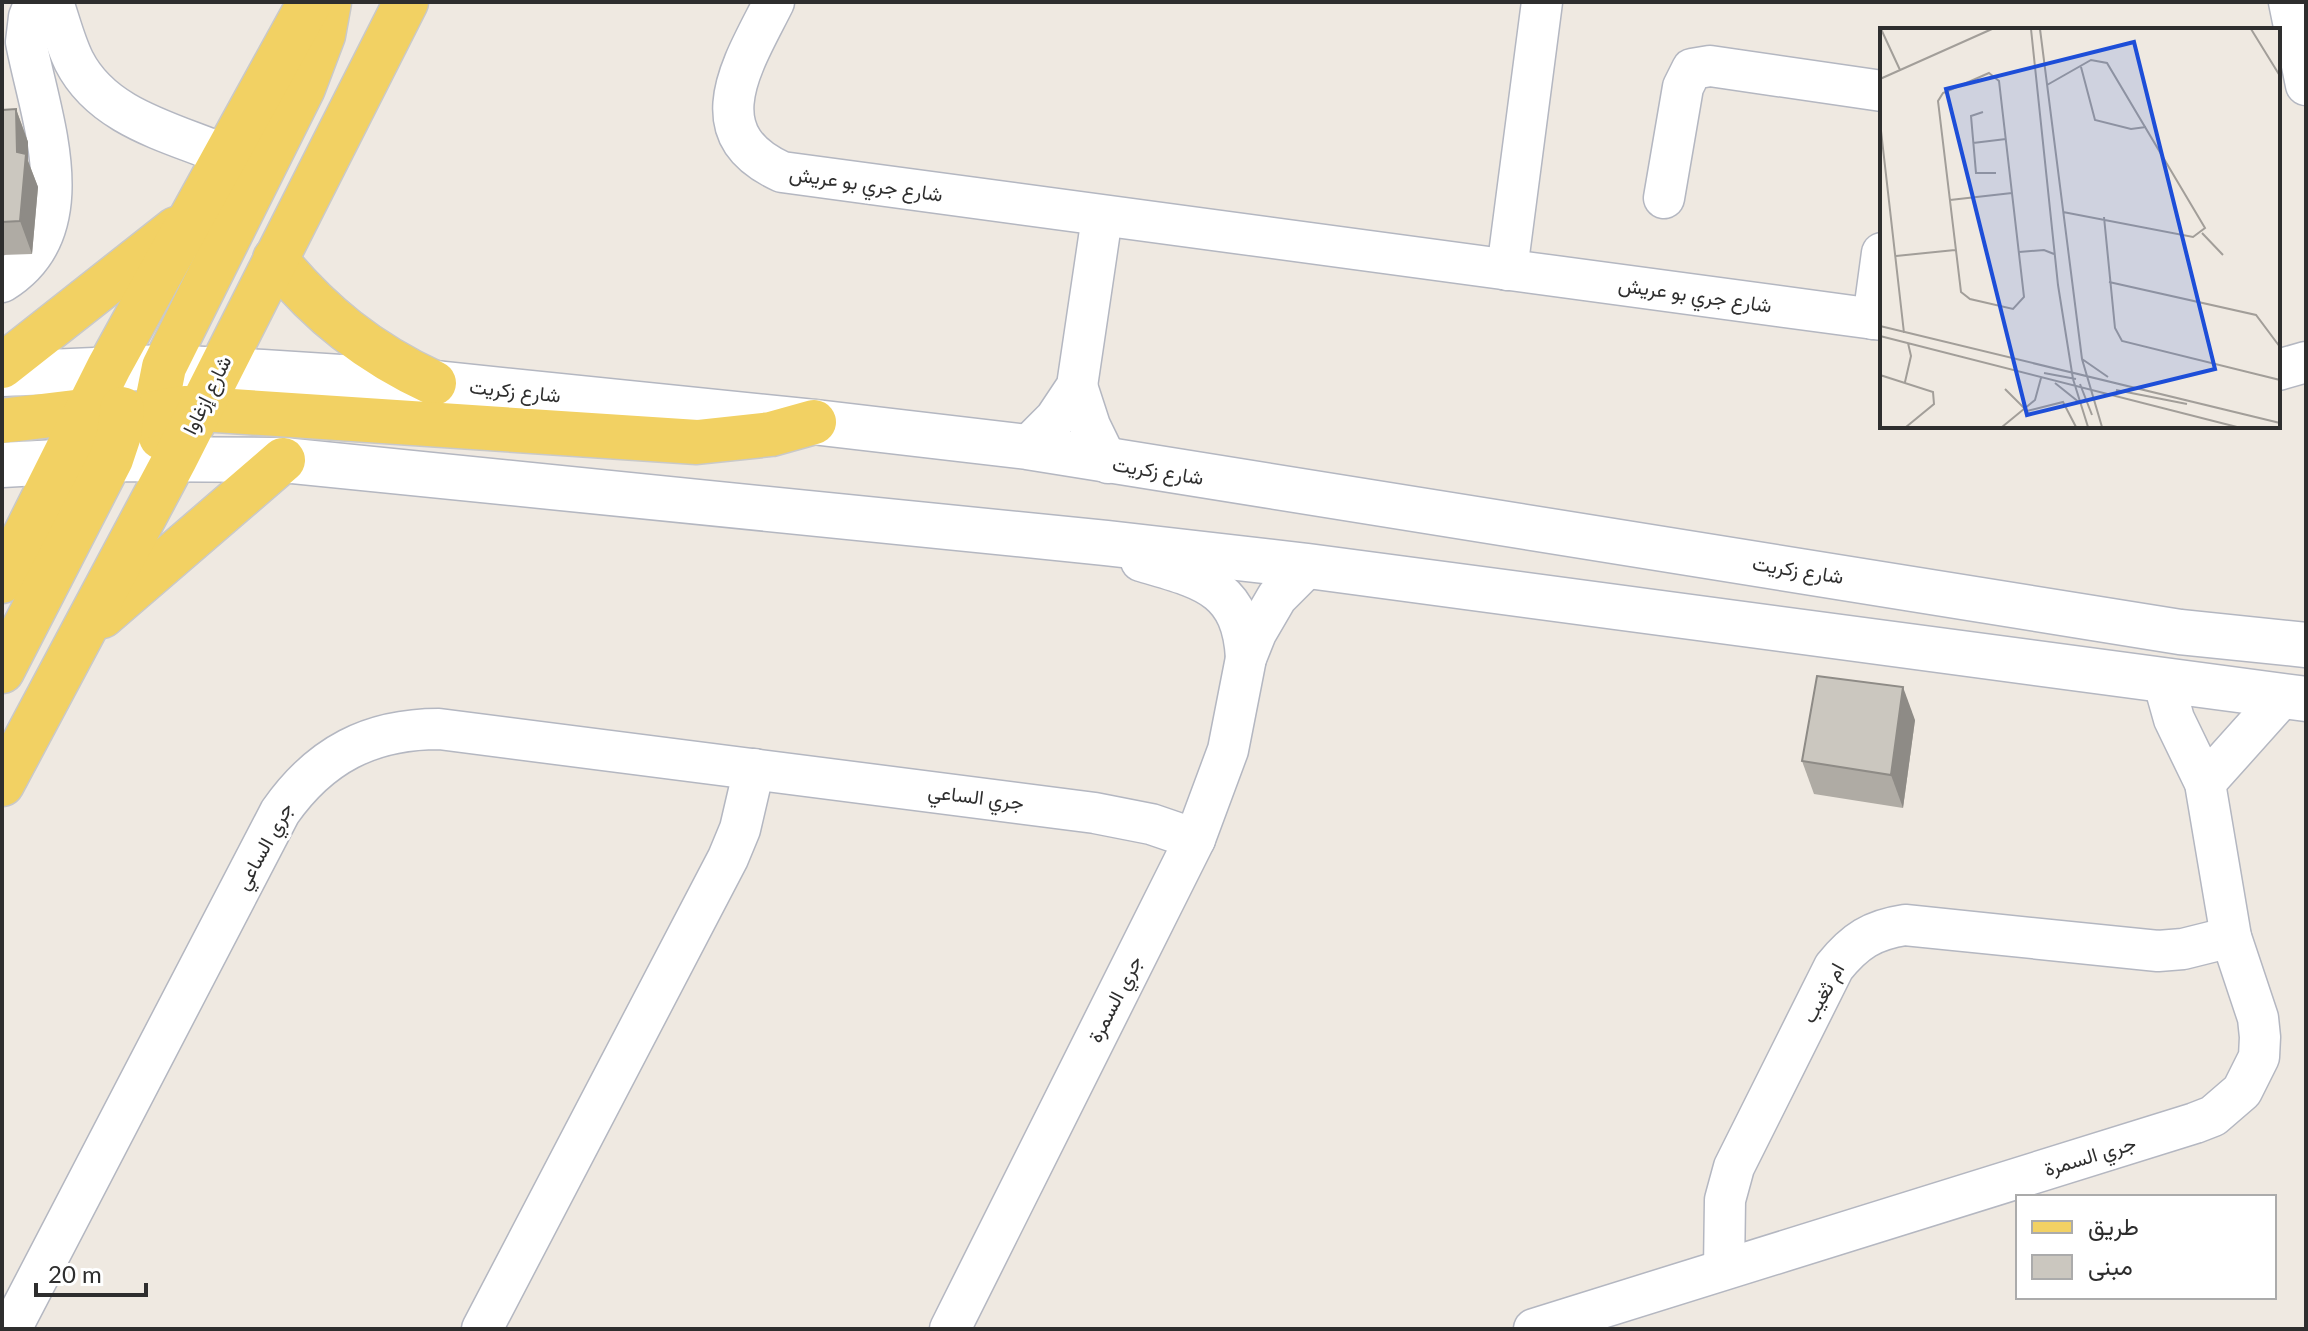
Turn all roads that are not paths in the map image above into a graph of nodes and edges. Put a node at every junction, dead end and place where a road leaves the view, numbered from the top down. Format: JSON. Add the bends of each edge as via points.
{"nodes":[{"id":1,"x":35,"y":2,"type":"edge"},
{"id":2,"x":53,"y":2,"type":"edge"},
{"id":3,"x":310,"y":2,"type":"edge"},
{"id":4,"x":329,"y":2,"type":"edge"},
{"id":5,"x":406,"y":2,"type":"edge"},
{"id":6,"x":774,"y":2,"type":"edge"},
{"id":7,"x":1542,"y":2,"type":"edge"},
{"id":8,"x":2289,"y":2,"type":"edge"},
{"id":9,"x":2306,"y":85,"type":"edge"},
{"id":10,"x":1880,"y":91,"type":"edge"},
{"id":11,"x":225,"y":155,"type":"junction"},
{"id":12,"x":1664,"y":198,"type":"dead end"},
{"id":13,"x":1102,"y":217,"type":"junction"},
{"id":14,"x":191,"y":218,"type":"junction"},
{"id":15,"x":275,"y":259,"type":"junction"},
{"id":16,"x":1507,"y":270,"type":"junction"},
{"id":17,"x":1880,"y":279,"type":"edge"},
{"id":18,"x":2,"y":282,"type":"edge"},
{"id":19,"x":1877,"y":319,"type":"edge"},
{"id":20,"x":2306,"y":362,"type":"edge"},
{"id":21,"x":2,"y":366,"type":"edge"},
{"id":22,"x":2280,"y":369,"type":"edge"},
{"id":23,"x":2,"y":374,"type":"edge"},
{"id":24,"x":434,"y":383,"type":"junction"},
{"id":25,"x":1077,"y":386,"type":"junction"},
{"id":26,"x":210,"y":389,"type":"junction"},
{"id":27,"x":128,"y":405,"type":"junction"},
{"id":28,"x":2,"y":421,"type":"edge"},
{"id":29,"x":814,"y":422,"type":"junction"},
{"id":30,"x":1027,"y":447,"type":"junction"},
{"id":31,"x":175,"y":459,"type":"junction"},
{"id":32,"x":283,"y":460,"type":"junction"},
{"id":33,"x":63,"y":461,"type":"junction"},
{"id":34,"x":1108,"y":463,"type":"junction"},
{"id":35,"x":2,"y":465,"type":"edge"},
{"id":36,"x":1106,"y":543,"type":"junction"},
{"id":37,"x":1308,"y":566,"type":"junction"},
{"id":38,"x":3,"y":575,"type":"edge"},
{"id":39,"x":82,"y":633,"type":"junction"},
{"id":40,"x":2306,"y":645,"type":"edge"},
{"id":41,"x":1246,"y":658,"type":"junction"},
{"id":42,"x":2,"y":671,"type":"edge"},
{"id":43,"x":2163,"y":680,"type":"junction"},
{"id":44,"x":2294,"y":698,"type":"edge"},
{"id":45,"x":754,"y":769,"type":"junction"},
{"id":46,"x":2205,"y":783,"type":"junction"},
{"id":47,"x":2,"y":784,"type":"edge"},
{"id":48,"x":1195,"y":839,"type":"junction"},
{"id":49,"x":2231,"y":937,"type":"junction"},
{"id":50,"x":1724,"y":1269,"type":"junction"},
{"id":51,"x":11,"y":1329,"type":"edge"},
{"id":52,"x":482,"y":1329,"type":"edge"},
{"id":53,"x":950,"y":1329,"type":"edge"},
{"id":54,"x":1534,"y":1329,"type":"edge"}],
"edges":[{"from":1,"to":18,"type":"street","via":[[26,42],[53,197],[42,242],[29,261]]},
{"from":2,"to":11,"type":"street","via":[[75,63],[101,96],[136,119]]},
{"from":3,"to":11,"type":"main road"},
{"from":4,"to":27,"type":"main road","via":[[303,88]]},
{"from":5,"to":15,"type":"main road","name":"شارع إزغاوا"},
{"from":6,"to":13,"type":"street","name":"شارع جري بو عريش","via":[[739,73],[732,102],[733,118],[746,145],[768,166],[797,175]]},
{"from":7,"to":16,"type":"street"},
{"from":8,"to":9,"type":"street"},
{"from":10,"to":12,"type":"street","via":[[1710,66],[1692,69],[1683,87]]},
{"from":11,"to":14,"type":"main road"},
{"from":13,"to":16,"type":"street","name":"شارع جري بو عريش"},
{"from":13,"to":25,"type":"street"},
{"from":14,"to":21,"type":"main road"},
{"from":14,"to":27,"type":"main road"},
{"from":15,"to":24,"type":"main road","via":[[346,332]]},
{"from":15,"to":26,"type":"main road","name":"شارع إزغاوا"},
{"from":16,"to":19,"type":"street","name":"شارع جري بو عريش"},
{"from":17,"to":19,"type":"street"},
{"from":20,"to":22,"type":"street"},
{"from":23,"to":27,"type":"main road","name":"شارع زكريت"},
{"from":24,"to":26,"type":"main road","name":"شارع زكريت"},
{"from":24,"to":29,"type":"main road","name":"شارع زكريت"},
{"from":25,"to":30,"type":"street"},
{"from":25,"to":34,"type":"street"},
{"from":26,"to":27,"type":"main road","name":"شارع زكريت"},
{"from":26,"to":29,"type":"main road","via":[[697,442],[756,436]]},
{"from":26,"to":31,"type":"main road","name":"شارع إزغاوا"},
{"from":27,"to":28,"type":"main road"},
{"from":27,"to":31,"type":"main road","name":"شارع زكريت"},
{"from":27,"to":33,"type":"main road","name":"شارع زكريت"},
{"from":27,"to":42,"type":"main road"},
{"from":29,"to":30,"type":"main road","name":"شارع زكريت"},
{"from":30,"to":34,"type":"main road","name":"شارع زكريت"},
{"from":31,"to":32,"type":"main road","name":"شارع زكريت"},
{"from":31,"to":39,"type":"main road","name":"شارع إزغاوا"},
{"from":32,"to":36,"type":"main road","name":"شارع زكريت"},
{"from":32,"to":39,"type":"main road"},
{"from":33,"to":35,"type":"main road","name":"شارع زكريت"},
{"from":33,"to":38,"type":"main road"},
{"from":34,"to":40,"type":"main road","name":"شارع زكريت","via":[[2180,632]]},
{"from":36,"to":37,"type":"main road","name":"شارع زكريت"},
{"from":36,"to":41,"type":"street","name":"جري السمرة","via":[[1218,590],[1240,617]]},
{"from":37,"to":41,"type":"street","name":"جري السمرة","via":[[1266,612]]},
{"from":37,"to":43,"type":"main road","name":"شارع زكريت"},
{"from":39,"to":47,"type":"main road","name":"شارع إزغاوا"},
{"from":41,"to":48,"type":"street","name":"جري السمرة","via":[[1228,750]]},
{"from":43,"to":44,"type":"main road","name":"شارع زكريت"},
{"from":43,"to":46,"type":"street","name":"جري السمرة","via":[[2174,719]]},
{"from":44,"to":46,"type":"street"},
{"from":45,"to":48,"type":"street","name":"جري الساعي","via":[[1095,813]]},
{"from":45,"to":51,"type":"street","name":"جري الساعي","via":[[412,729],[360,741],[314,770],[280,812]]},
{"from":45,"to":52,"type":"street","via":[[728,858]]},
{"from":46,"to":49,"type":"street","name":"جري السمرة"},
{"from":48,"to":53,"type":"street","name":"جري السمرة"},
{"from":49,"to":50,"type":"street","name":"جري السمرة","via":[[2258,1018],[2260,1047],[2242,1091],[2213,1116]]},
{"from":49,"to":50,"type":"street","name":"ام ثغيب","via":[[2158,951],[1905,925],[1877,930],[1853,945],[1834,967],[1734,1167],[1725,1200]]},
{"from":50,"to":54,"type":"street","name":"جري السمرة"}]}
